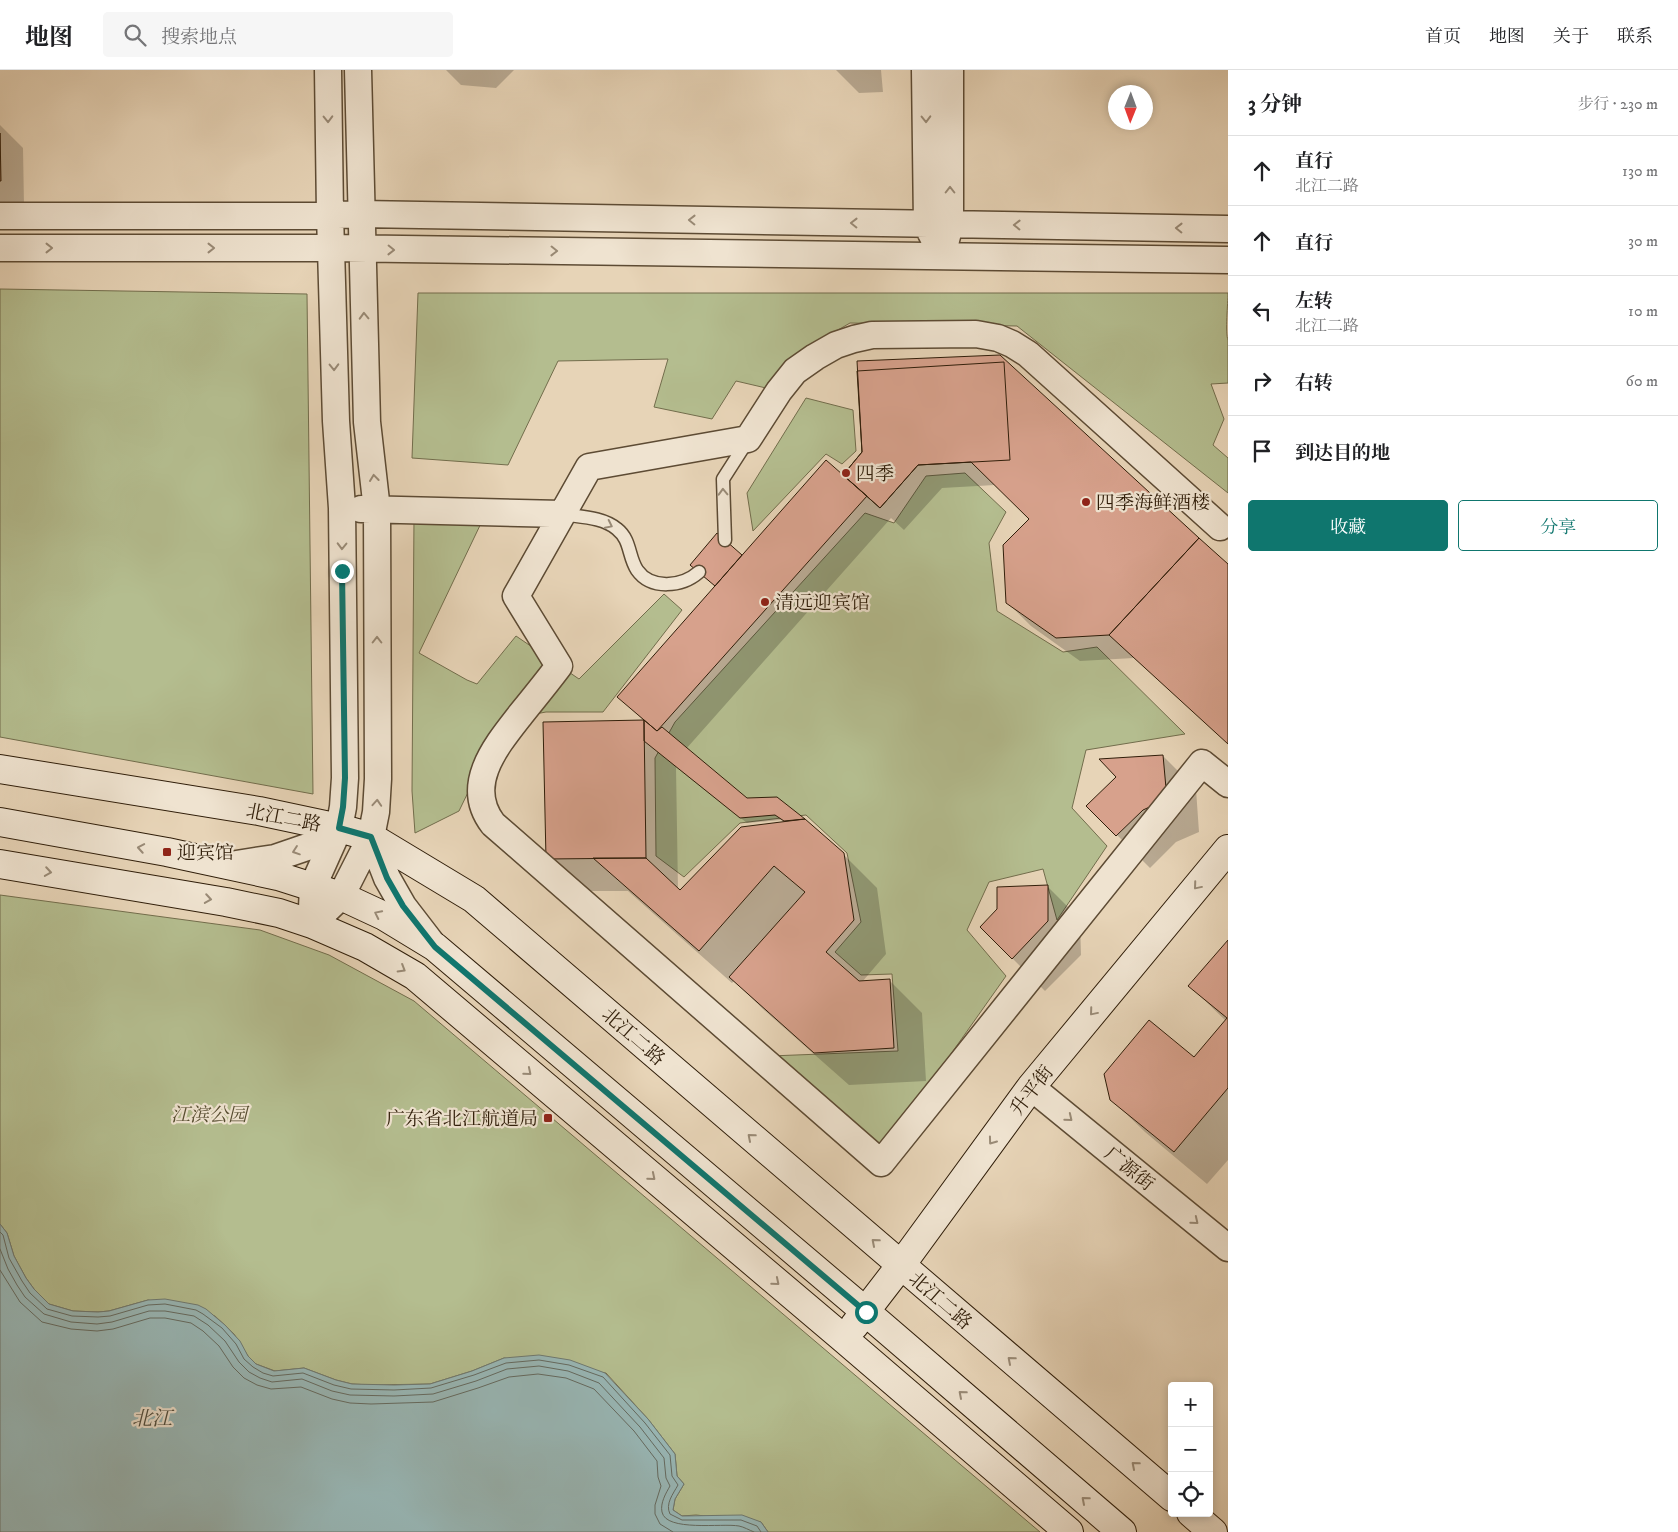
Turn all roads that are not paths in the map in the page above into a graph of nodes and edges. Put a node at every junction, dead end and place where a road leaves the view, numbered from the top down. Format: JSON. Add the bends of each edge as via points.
{"nodes":[{"id":1,"x":328,"y":70,"type":"edge"},
{"id":2,"x":358,"y":70,"type":"edge"},
{"id":3,"x":925,"y":70,"type":"edge"},
{"id":4,"x":950,"y":70,"type":"edge"},
{"id":5,"x":330,"y":214,"type":"junction"},
{"id":6,"x":361,"y":214,"type":"junction"},
{"id":7,"x":0,"y":216,"type":"edge"},
{"id":8,"x":939,"y":224,"type":"junction"},
{"id":9,"x":1228,"y":229,"type":"edge"},
{"id":10,"x":0,"y":248,"type":"edge"},
{"id":11,"x":332,"y":248,"type":"junction"},
{"id":12,"x":362,"y":249,"type":"junction"},
{"id":13,"x":941,"y":255,"type":"junction"},
{"id":14,"x":1228,"y":260,"type":"edge"},
{"id":15,"x":748,"y":439,"type":"junction"},
{"id":16,"x":342,"y":508,"type":"junction"},
{"id":17,"x":377,"y":510,"type":"junction"},
{"id":18,"x":562,"y":514,"type":"junction"},
{"id":19,"x":1220,"y":527,"type":"dead end"},
{"id":20,"x":725,"y":540,"type":"dead end"},
{"id":21,"x":698,"y":572,"type":"dead end"},
{"id":22,"x":0,"y":769,"type":"edge"},
{"id":23,"x":1228,"y":784,"type":"edge"},
{"id":24,"x":0,"y":822,"type":"edge"},
{"id":25,"x":339,"y":828,"type":"junction"},
{"id":26,"x":371,"y":837,"type":"junction"},
{"id":27,"x":1228,"y":849,"type":"edge"},
{"id":28,"x":0,"y":864,"type":"edge"},
{"id":29,"x":229,"y":865,"type":"junction"},
{"id":30,"x":313,"y":886,"type":"junction"},
{"id":31,"x":341,"y":896,"type":"junction"},
{"id":32,"x":312,"y":924,"type":"junction"},
{"id":33,"x":435,"y":947,"type":"junction"},
{"id":34,"x":1031,"y":1087,"type":"junction"},
{"id":35,"x":1228,"y":1248,"type":"edge"},
{"id":36,"x":901,"y":1265,"type":"junction"},
{"id":37,"x":866,"y":1312,"type":"junction"},
{"id":38,"x":844,"y":1339,"type":"junction"},
{"id":39,"x":1168,"y":1494,"type":"edge"},
{"id":40,"x":1196,"y":1517,"type":"edge"},
{"id":41,"x":1069,"y":1532,"type":"edge"},
{"id":42,"x":1122,"y":1532,"type":"edge"},
{"id":43,"x":1213,"y":1532,"type":"edge"}],
"edges":[{"from":1,"to":5,"type":"street","one_way":true},
{"from":2,"to":6,"type":"street"},
{"from":3,"to":8,"type":"street","one_way":true},
{"from":8,"to":4,"type":"street","one_way":true},
{"from":5,"to":6,"type":"street"},
{"from":5,"to":7,"type":"street"},
{"from":5,"to":11,"type":"street"},
{"from":8,"to":6,"type":"street","one_way":true},
{"from":6,"to":12,"type":"street"},
{"from":9,"to":8,"type":"street","one_way":true},
{"from":8,"to":13,"type":"street"},
{"from":10,"to":11,"type":"street","one_way":true},
{"from":11,"to":12,"type":"street"},
{"from":11,"to":16,"type":"street","one_way":true,"via":[[336,421]]},
{"from":12,"to":13,"type":"street","one_way":true},
{"from":17,"to":12,"type":"street","one_way":true,"via":[[367,422]]},
{"from":13,"to":14,"type":"street"},
{"from":15,"to":18,"type":"street","via":[[589,467]]},
{"from":15,"to":19,"type":"street","via":[[794,371],[836,345],[872,335],[976,334],[998,338],[1028,354]]},
{"from":20,"to":15,"type":"lane","one_way":true,"via":[[723,479]]},
{"from":16,"to":17,"type":"street"},
{"from":16,"to":25,"type":"street","one_way":true,"via":[[345,778]]},
{"from":17,"to":18,"type":"street"},
{"from":26,"to":17,"type":"street","one_way":true,"via":[[378,779]]},
{"from":18,"to":21,"type":"lane","one_way":true,"via":[[607,522],[617,528],[628,542],[636,569],[648,580],[674,584],[689,580]]},
{"from":18,"to":23,"type":"street","via":[[516,596],[559,666],[502,738],[485,768],[481,794],[487,816],[881,1164],[1202,763]]},
{"from":22,"to":25,"type":"main road","name":"北江二路","via":[[259,811]]},
{"from":29,"to":24,"type":"main road","one_way":true},
{"from":25,"to":26,"type":"main road","name":"北江二路"},
{"from":25,"to":29,"type":"street","one_way":true,"via":[[310,846],[274,858]]},
{"from":25,"to":30,"type":"street"},
{"from":26,"to":31,"type":"street"},
{"from":26,"to":33,"type":"street","via":[[387,878],[403,906]]},
{"from":36,"to":26,"type":"main road","name":"北江二路","one_way":true,"via":[[474,899]]},
{"from":27,"to":34,"type":"main road","name":"升平街","one_way":true},
{"from":28,"to":32,"type":"main road","one_way":true,"via":[[226,902]]},
{"from":29,"to":30,"type":"main road"},
{"from":30,"to":31,"type":"main road"},
{"from":30,"to":32,"type":"street"},
{"from":31,"to":32,"type":"street"},
{"from":33,"to":31,"type":"main road","one_way":true,"via":[[384,916]]},
{"from":32,"to":38,"type":"main road","one_way":true,"via":[[365,947],[415,976]]},
{"from":33,"to":37,"type":"main road"},
{"from":34,"to":35,"type":"street","name":"广源街","one_way":true},
{"from":34,"to":36,"type":"main road","name":"升平街","one_way":true},
{"from":36,"to":37,"type":"main road","name":"升平街"},
{"from":39,"to":36,"type":"main road","name":"北江二路","one_way":true},
{"from":37,"to":38,"type":"main road","name":"升平街"},
{"from":42,"to":37,"type":"main road","one_way":true},
{"from":38,"to":41,"type":"main road"},
{"from":40,"to":43,"type":"main road"}]}
